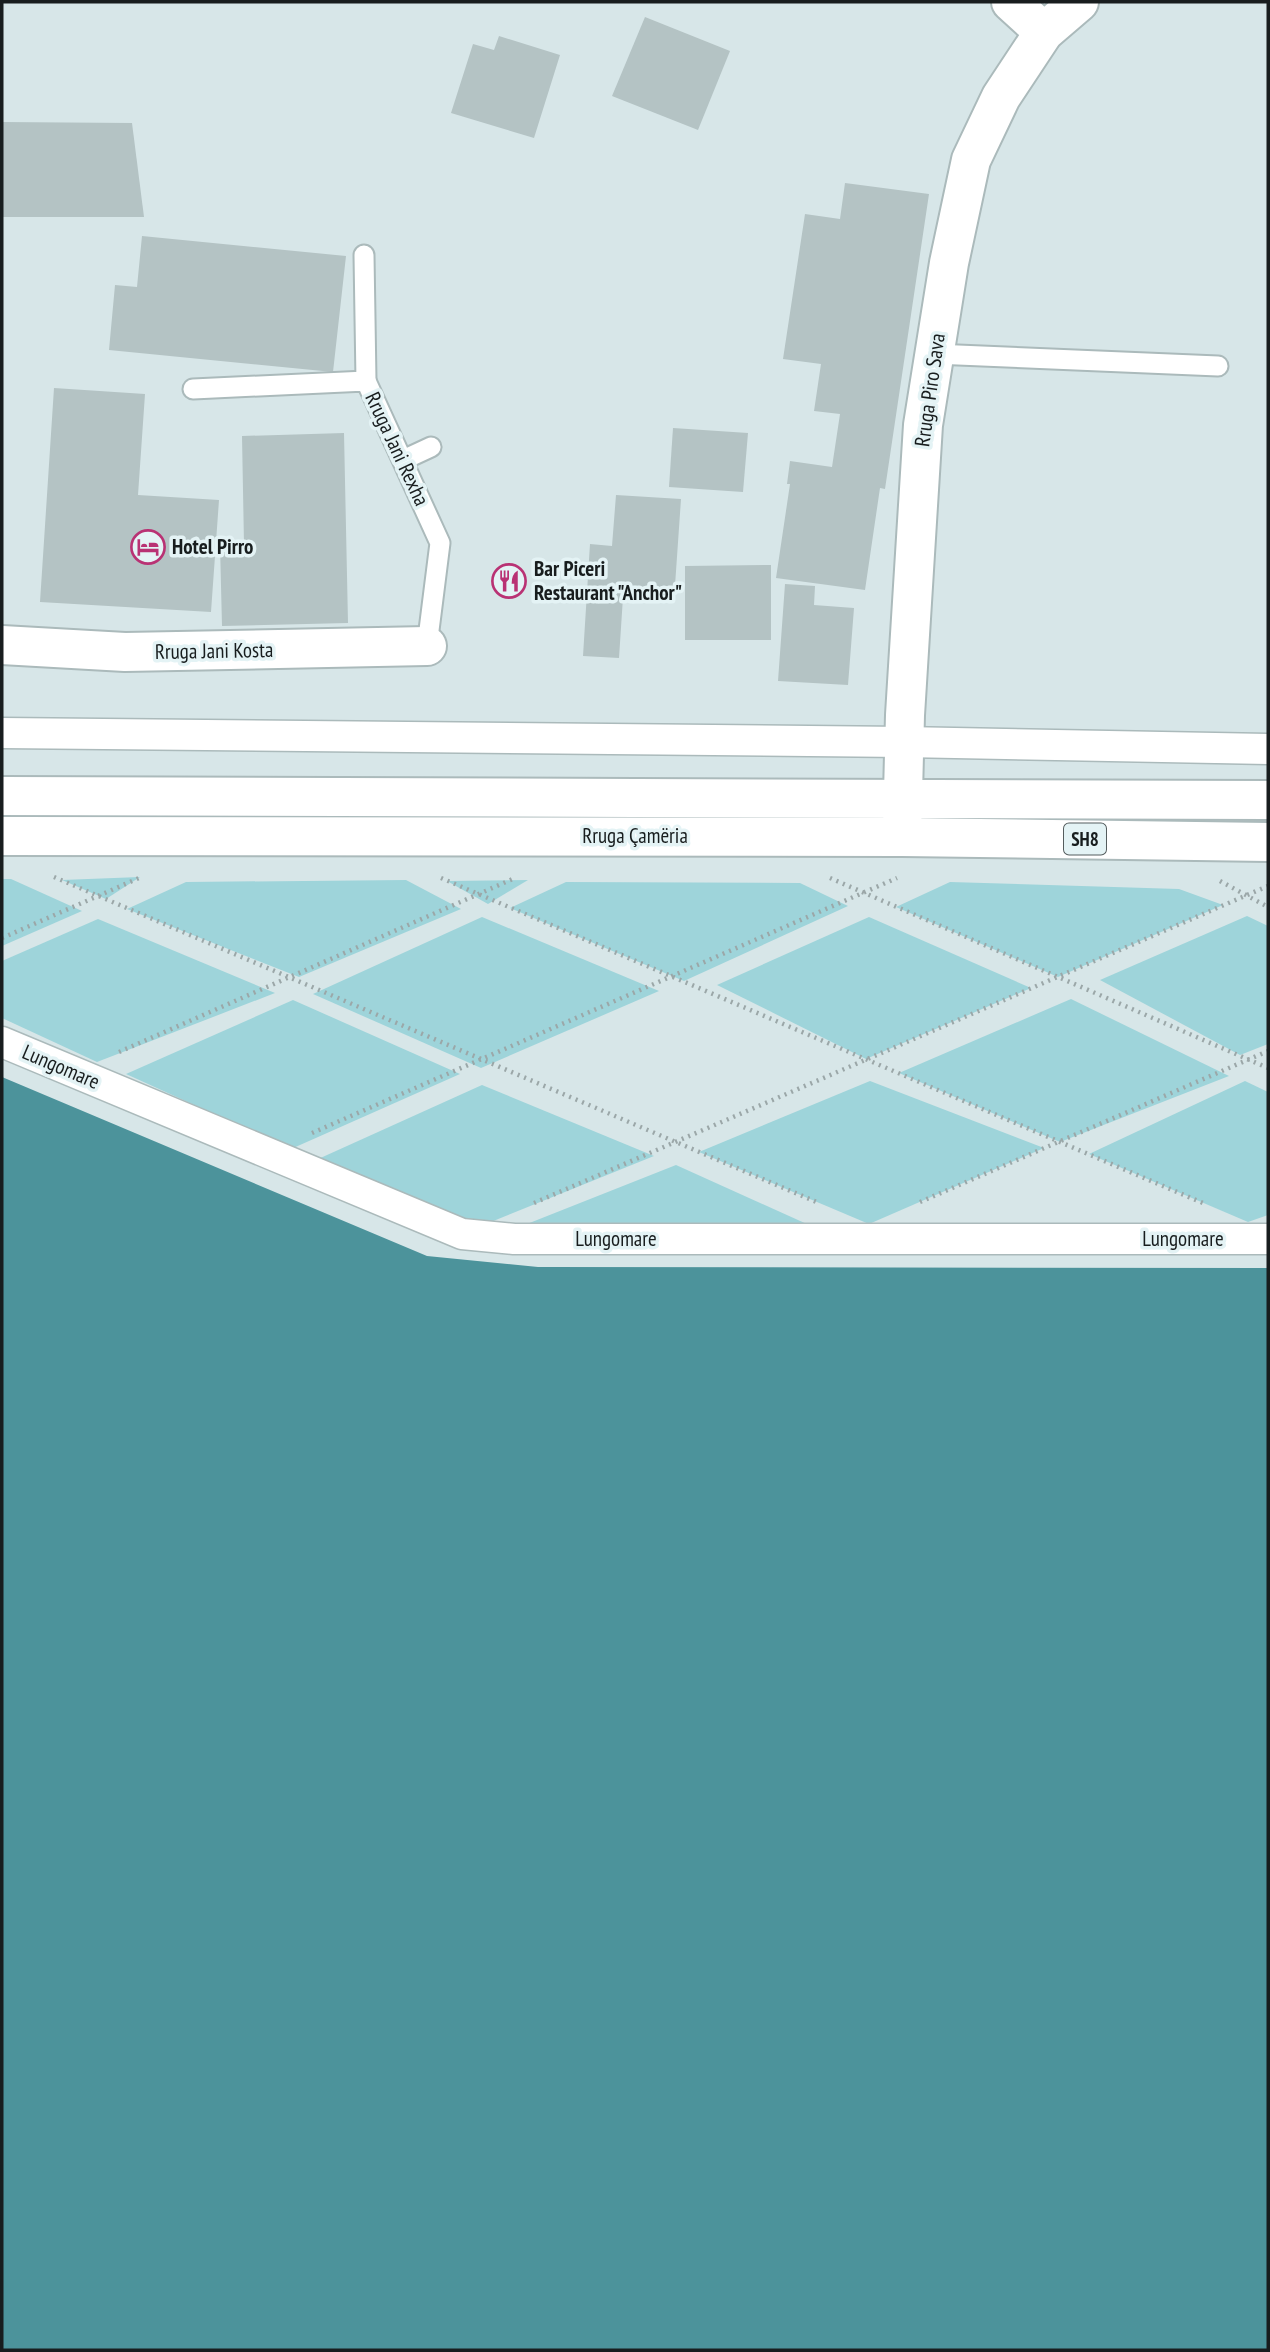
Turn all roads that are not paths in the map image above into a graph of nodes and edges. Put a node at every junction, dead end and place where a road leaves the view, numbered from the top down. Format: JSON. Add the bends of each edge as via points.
{"nodes":[{"id":1,"x":1011,"y":2,"type":"edge"},
{"id":2,"x":1079,"y":2,"type":"edge"},
{"id":3,"x":1044,"y":32,"type":"junction"},
{"id":4,"x":364,"y":255,"type":"dead end"},
{"id":5,"x":934,"y":354,"type":"junction"},
{"id":6,"x":1218,"y":366,"type":"dead end"},
{"id":7,"x":366,"y":381,"type":"junction"},
{"id":8,"x":193,"y":388,"type":"dead end"},
{"id":9,"x":431,"y":447,"type":"dead end"},
{"id":10,"x":403,"y":460,"type":"junction"},
{"id":11,"x":2,"y":645,"type":"edge"},
{"id":12,"x":427,"y":646,"type":"joint"},
{"id":13,"x":2,"y":733,"type":"edge"},
{"id":14,"x":1268,"y":749,"type":"edge"},
{"id":15,"x":903,"y":788,"type":"junction"},
{"id":16,"x":2,"y":796,"type":"edge"},
{"id":17,"x":1268,"y":800,"type":"edge"},
{"id":18,"x":2,"y":836,"type":"edge"},
{"id":19,"x":1268,"y":842,"type":"edge"},
{"id":20,"x":2,"y":1042,"type":"edge"},
{"id":21,"x":1268,"y":1239,"type":"edge"}],
"edges":[{"from":1,"to":3,"type":"main road"},
{"from":2,"to":3,"type":"main road","name":"Rruga Piro Sava"},
{"from":3,"to":5,"type":"main road","name":"Rruga Piro Sava","via":[[1001,97],[971,160]]},
{"from":4,"to":7,"type":"lane"},
{"from":5,"to":6,"type":"lane"},
{"from":5,"to":15,"type":"main road","name":"Rruga Piro Sava","via":[[923,425]]},
{"from":7,"to":8,"type":"lane","name":"Rruga Jani Rexha"},
{"from":7,"to":10,"type":"lane","name":"Rruga Jani Rexha"},
{"from":9,"to":10,"type":"lane"},
{"from":10,"to":12,"type":"lane","name":"Rruga Jani Rexha","via":[[440,543]]},
{"from":11,"to":12,"type":"main road","name":"Rruga Jani Kosta","via":[[125,652]]},
{"from":13,"to":15,"type":"street"},
{"from":14,"to":15,"type":"street"},
{"from":15,"to":16,"type":"main road","name":"Rruga Çamëria"},
{"from":15,"to":17,"type":"main road","name":"Rruga Çamëria"},
{"from":15,"to":18,"type":"main road","name":"Rruga Çamëria"},
{"from":15,"to":19,"type":"main road","name":"Rruga Çamëria","number":"SH8"},
{"from":20,"to":21,"type":"street","name":"Lungomare","via":[[462,1234],[514,1239]]}]}
